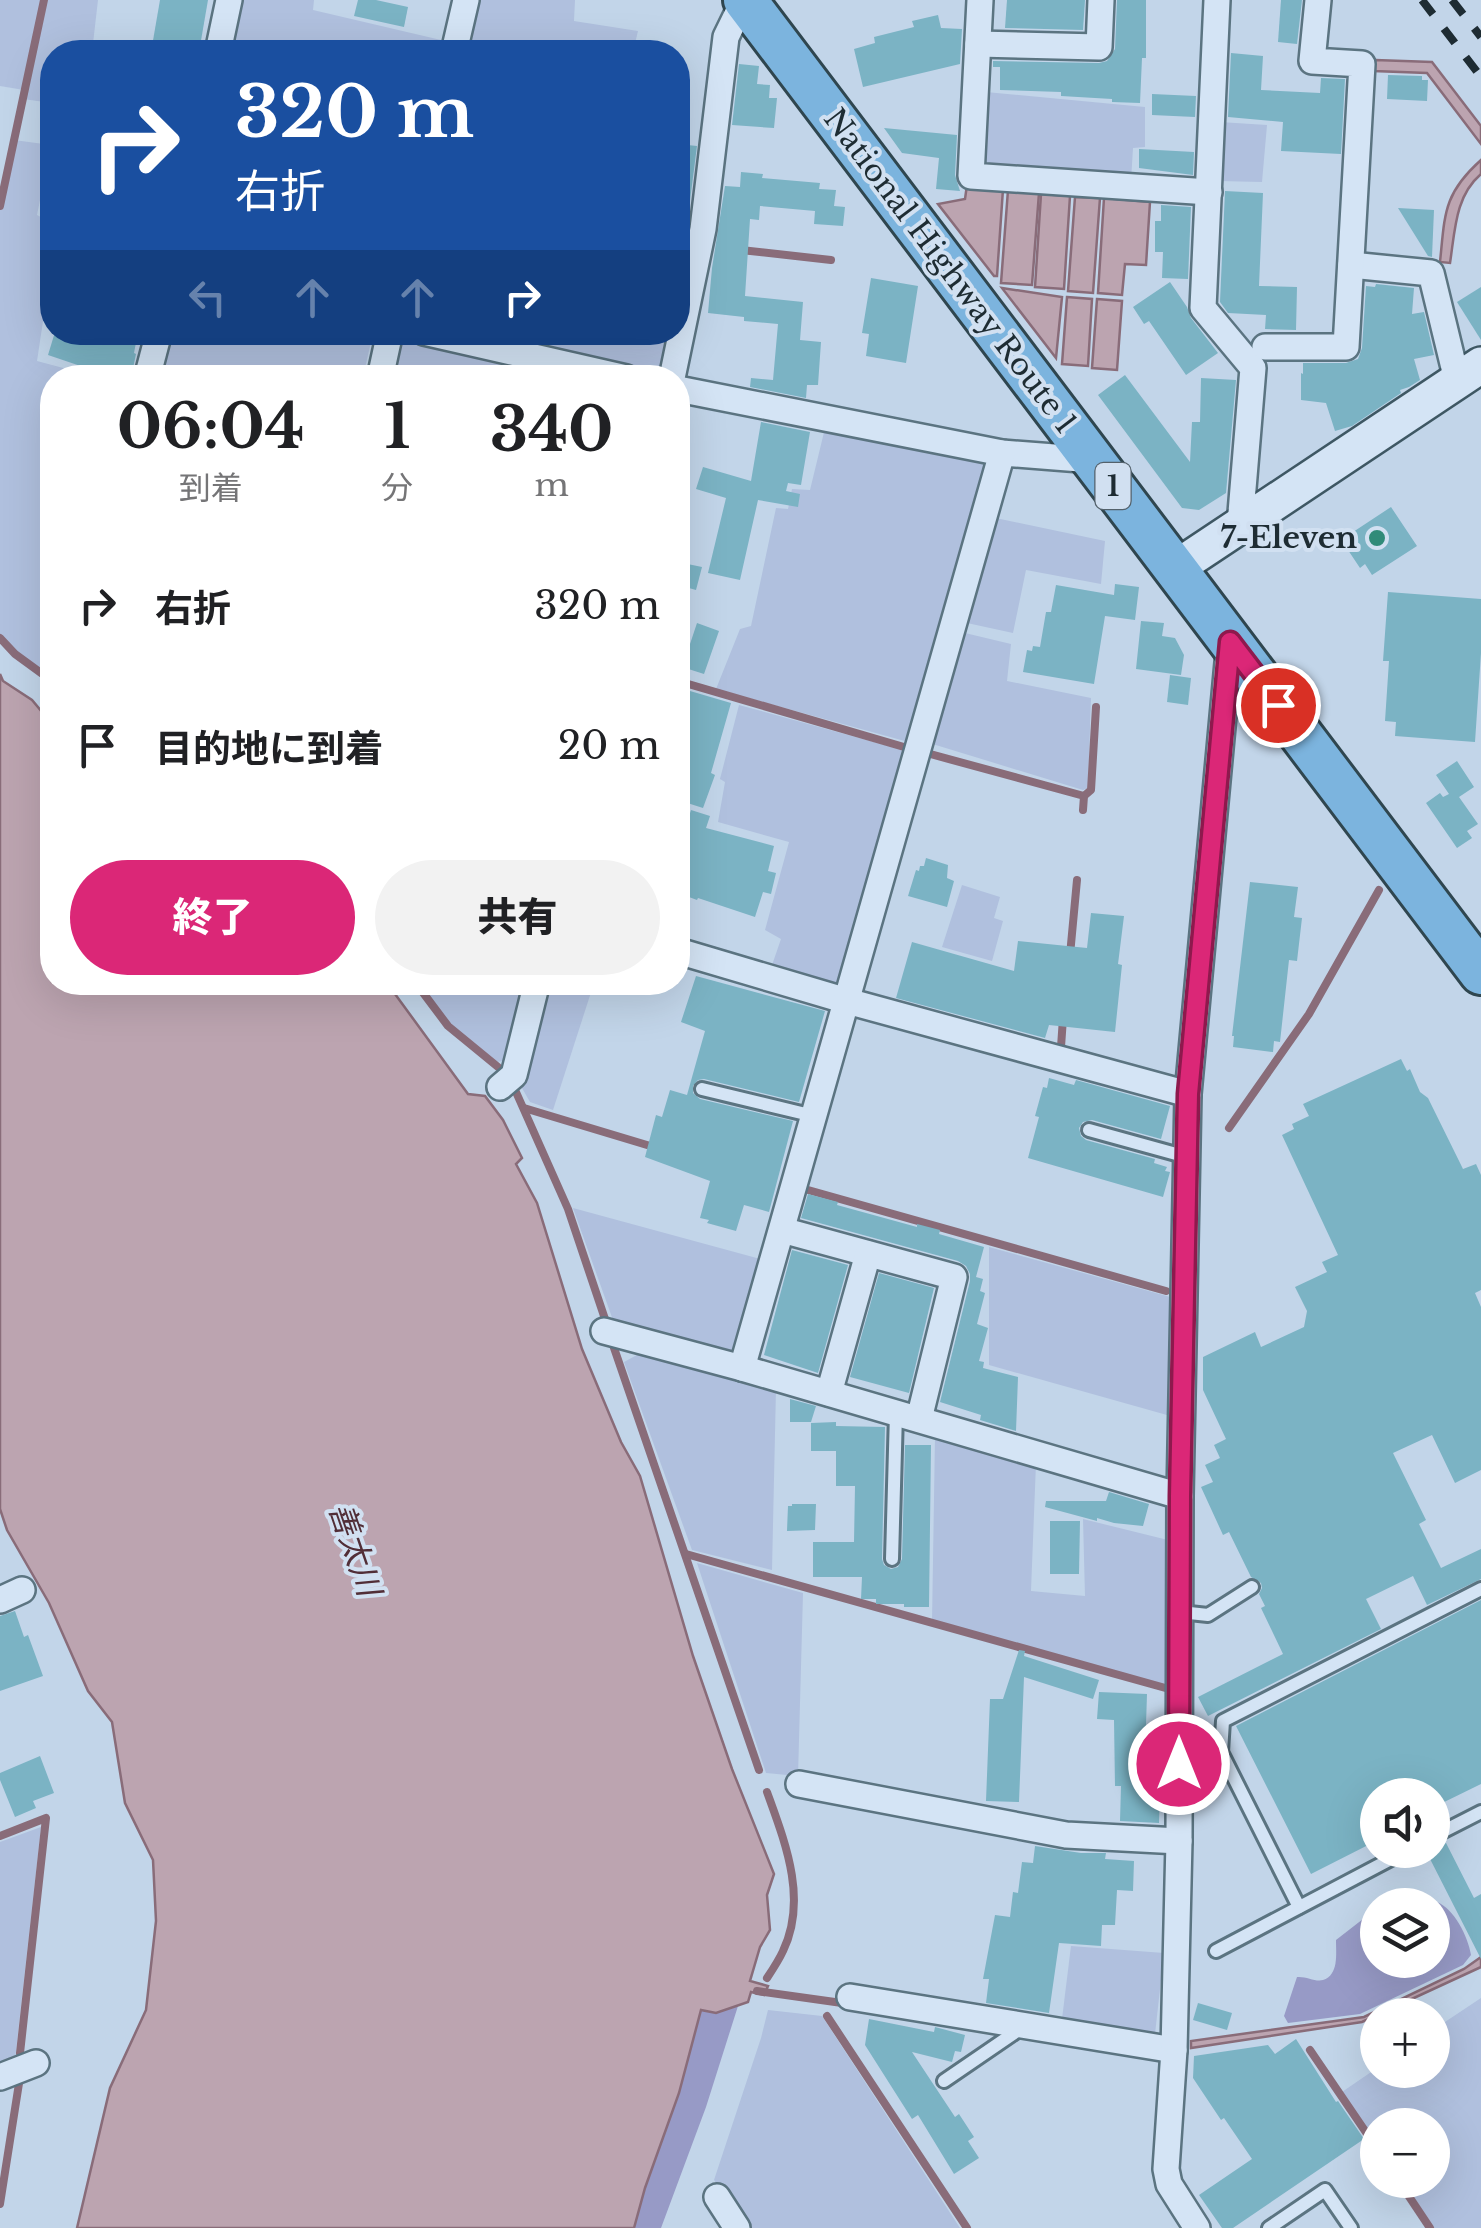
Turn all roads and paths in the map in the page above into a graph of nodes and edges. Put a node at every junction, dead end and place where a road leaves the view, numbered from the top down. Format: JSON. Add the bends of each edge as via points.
{"nodes":[{"id":1,"x":229,"y":0,"type":"edge"},
{"id":2,"x":466,"y":0,"type":"edge"},
{"id":3,"x":744,"y":0,"type":"edge"},
{"id":4,"x":980,"y":0,"type":"edge"},
{"id":5,"x":1101,"y":0,"type":"edge"},
{"id":6,"x":1217,"y":0,"type":"edge"},
{"id":7,"x":1318,"y":0,"type":"edge"},
{"id":8,"x":221,"y":40,"type":"edge"},
{"id":9,"x":457,"y":40,"type":"edge"},
{"id":10,"x":978,"y":44,"type":"junction"},
{"id":11,"x":1208,"y":192,"type":"junction"},
{"id":12,"x":1351,"y":265,"type":"junction"},
{"id":13,"x":690,"y":294,"type":"edge"},
{"id":14,"x":481,"y":345,"type":"edge"},
{"id":15,"x":1265,"y":347,"type":"dead end"},
{"id":16,"x":569,"y":365,"type":"edge"},
{"id":17,"x":1469,"y":372,"type":"edge"},
{"id":18,"x":690,"y":391,"type":"edge"},
{"id":19,"x":1002,"y":453,"type":"junction"},
{"id":20,"x":1092,"y":460,"type":"junction"},
{"id":21,"x":1240,"y":524,"type":"junction"},
{"id":22,"x":1176,"y":568,"type":"junction"},
{"id":23,"x":1230,"y":642,"type":"junction"},
{"id":24,"x":690,"y":955,"type":"edge"},
{"id":25,"x":1477,"y":959,"type":"edge"},
{"id":26,"x":534,"y":995,"type":"edge"},
{"id":27,"x":847,"y":1001,"type":"junction"},
{"id":28,"x":500,"y":1087,"type":"dead end"},
{"id":29,"x":702,"y":1089,"type":"dead end"},
{"id":30,"x":1188,"y":1094,"type":"junction"},
{"id":31,"x":814,"y":1116,"type":"junction"},
{"id":32,"x":1088,"y":1130,"type":"dead end"},
{"id":33,"x":1188,"y":1157,"type":"junction"},
{"id":34,"x":782,"y":1230,"type":"junction"},
{"id":35,"x":868,"y":1254,"type":"junction"},
{"id":36,"x":604,"y":1330,"type":"dead end"},
{"id":37,"x":742,"y":1368,"type":"junction"},
{"id":38,"x":830,"y":1393,"type":"junction"},
{"id":39,"x":907,"y":1416,"type":"junction"},
{"id":40,"x":1180,"y":1496,"type":"junction"},
{"id":41,"x":892,"y":1559,"type":"dead end"},
{"id":42,"x":1252,"y":1587,"type":"dead end"},
{"id":43,"x":1481,"y":1589,"type":"edge"},
{"id":44,"x":1180,"y":1612,"type":"junction"},
{"id":45,"x":799,"y":1784,"type":"dead end"},
{"id":46,"x":1481,"y":1812,"type":"edge"},
{"id":47,"x":1450,"y":1828,"type":"edge"},
{"id":48,"x":1179,"y":1841,"type":"junction"},
{"id":49,"x":1374,"y":1868,"type":"edge"},
{"id":50,"x":1299,"y":1908,"type":"junction"},
{"id":51,"x":1216,"y":1951,"type":"dead end"},
{"id":52,"x":850,"y":1997,"type":"dead end"},
{"id":53,"x":1024,"y":2026,"type":"junction"},
{"id":54,"x":1174,"y":2050,"type":"junction"},
{"id":55,"x":36,"y":2063,"type":"dead end"},
{"id":56,"x":0,"y":2078,"type":"edge"},
{"id":57,"x":944,"y":2081,"type":"dead end"},
{"id":58,"x":717,"y":2197,"type":"dead end"},
{"id":59,"x":737,"y":2228,"type":"edge"},
{"id":60,"x":1197,"y":2228,"type":"edge"},
{"id":61,"x":1269,"y":2228,"type":"edge"},
{"id":62,"x":1351,"y":2228,"type":"edge"}],
"edges":[{"from":1,"to":8,"type":"street"},
{"from":2,"to":9,"type":"street"},
{"from":3,"to":13,"type":"street","via":[[726,38]]},
{"from":3,"to":20,"type":"highway","name":"National Highway Route 1","number":"1"},
{"from":4,"to":10,"type":"street"},
{"from":5,"to":10,"type":"street","via":[[1099,47]]},
{"from":6,"to":11,"type":"street"},
{"from":7,"to":12,"type":"street","via":[[1312,61],[1362,64]]},
{"from":10,"to":11,"type":"street","via":[[970,176]]},
{"from":11,"to":21,"type":"street","via":[[1203,308],[1253,368]]},
{"from":12,"to":15,"type":"street","via":[[1346,347]]},
{"from":12,"to":17,"type":"street","via":[[1431,273]]},
{"from":14,"to":16,"type":"street"},
{"from":17,"to":21,"type":"main road"},
{"from":18,"to":19,"type":"street"},
{"from":19,"to":20,"type":"street"},
{"from":19,"to":27,"type":"street"},
{"from":20,"to":22,"type":"highway","name":"National Highway Route 1","number":"1"},
{"from":21,"to":22,"type":"main road"},
{"from":22,"to":23,"type":"highway","name":"National Highway Route 1","number":"1"},
{"from":23,"to":25,"type":"highway","name":"National Highway Route 1","number":"1"},
{"from":23,"to":30,"type":"street"},
{"from":24,"to":27,"type":"street"},
{"from":26,"to":28,"type":"street","via":[[514,1075]]},
{"from":27,"to":30,"type":"street"},
{"from":27,"to":31,"type":"street"},
{"from":29,"to":31,"type":"lane"},
{"from":30,"to":33,"type":"street"},
{"from":31,"to":34,"type":"street"},
{"from":32,"to":33,"type":"lane"},
{"from":33,"to":40,"type":"street"},
{"from":34,"to":35,"type":"street"},
{"from":34,"to":37,"type":"street"},
{"from":35,"to":38,"type":"street"},
{"from":35,"to":39,"type":"street","via":[[954,1277]]},
{"from":36,"to":37,"type":"street"},
{"from":37,"to":38,"type":"street"},
{"from":38,"to":39,"type":"street"},
{"from":39,"to":40,"type":"street"},
{"from":39,"to":41,"type":"lane"},
{"from":40,"to":44,"type":"street"},
{"from":42,"to":44,"type":"lane","via":[[1208,1615]]},
{"from":43,"to":50,"type":"lane","via":[[1223,1721],[1220,1752]]},
{"from":44,"to":48,"type":"street"},
{"from":45,"to":48,"type":"street","via":[[1066,1834]]},
{"from":46,"to":47,"type":"lane"},
{"from":48,"to":54,"type":"street"},
{"from":49,"to":50,"type":"lane"},
{"from":50,"to":51,"type":"lane"},
{"from":52,"to":53,"type":"street"},
{"from":53,"to":54,"type":"street"},
{"from":53,"to":57,"type":"lane"},
{"from":54,"to":60,"type":"street","via":[[1166,2169]]},
{"from":55,"to":56,"type":"street"},
{"from":58,"to":59,"type":"street"},
{"from":61,"to":62,"type":"lane","via":[[1325,2190]]}]}
